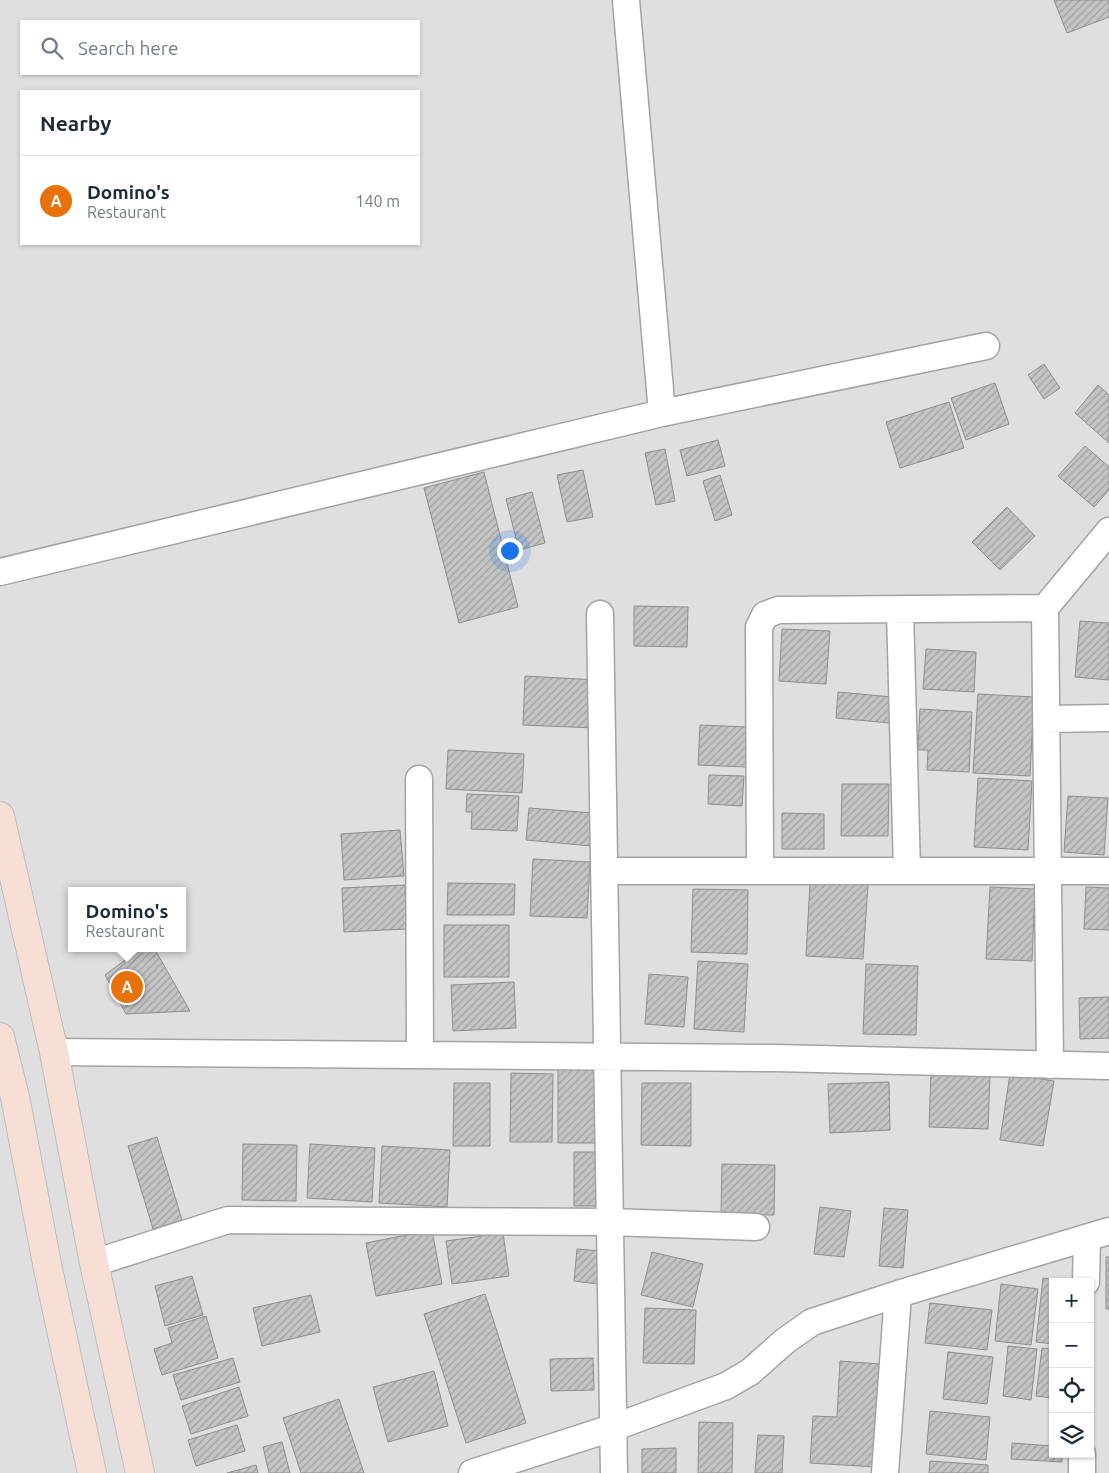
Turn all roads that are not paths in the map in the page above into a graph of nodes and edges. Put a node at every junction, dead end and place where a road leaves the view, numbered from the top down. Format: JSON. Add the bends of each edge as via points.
{"nodes":[{"id":1,"x":626,"y":0,"type":"edge"},
{"id":2,"x":986,"y":346,"type":"dead end"},
{"id":3,"x":662,"y":413,"type":"junction"},
{"id":4,"x":1109,"y":531,"type":"edge"},
{"id":5,"x":0,"y":572,"type":"edge"},
{"id":6,"x":1045,"y":608,"type":"junction"},
{"id":7,"x":900,"y":610,"type":"junction"},
{"id":8,"x":600,"y":614,"type":"dead end"},
{"id":9,"x":1109,"y":718,"type":"edge"},
{"id":10,"x":1047,"y":719,"type":"junction"},
{"id":11,"x":419,"y":779,"type":"dead end"},
{"id":12,"x":0,"y":816,"type":"edge"},
{"id":13,"x":605,"y":871,"type":"junction"},
{"id":14,"x":760,"y":871,"type":"junction"},
{"id":15,"x":907,"y":871,"type":"junction"},
{"id":16,"x":1048,"y":871,"type":"junction"},
{"id":17,"x":1109,"y":871,"type":"edge"},
{"id":18,"x":0,"y":1037,"type":"edge"},
{"id":19,"x":54,"y":1052,"type":"junction"},
{"id":20,"x":420,"y":1055,"type":"junction"},
{"id":21,"x":608,"y":1056,"type":"junction"},
{"id":22,"x":1050,"y":1065,"type":"junction"},
{"id":23,"x":1109,"y":1066,"type":"edge"},
{"id":24,"x":610,"y":1222,"type":"junction"},
{"id":25,"x":756,"y":1227,"type":"dead end"},
{"id":26,"x":1098,"y":1235,"type":"edge"},
{"id":27,"x":94,"y":1264,"type":"junction"},
{"id":28,"x":1087,"y":1278,"type":"edge"},
{"id":29,"x":898,"y":1294,"type":"junction"},
{"id":30,"x":615,"y":1427,"type":"junction"},
{"id":31,"x":1082,"y":1458,"type":"edge"},
{"id":32,"x":92,"y":1473,"type":"edge"},
{"id":33,"x":140,"y":1473,"type":"edge"},
{"id":34,"x":472,"y":1473,"type":"edge"},
{"id":35,"x":614,"y":1473,"type":"edge"},
{"id":36,"x":885,"y":1473,"type":"edge"},
{"id":37,"x":1082,"y":1473,"type":"edge"}],
"edges":[{"from":1,"to":3,"type":"street"},
{"from":2,"to":3,"type":"street"},
{"from":3,"to":5,"type":"street"},
{"from":4,"to":6,"type":"street"},
{"from":6,"to":7,"type":"street"},
{"from":6,"to":10,"type":"street"},
{"from":7,"to":14,"type":"street","via":[[778,610],[765,615],[759,627]]},
{"from":7,"to":15,"type":"street"},
{"from":8,"to":13,"type":"street"},
{"from":9,"to":10,"type":"street"},
{"from":10,"to":16,"type":"street"},
{"from":11,"to":20,"type":"street"},
{"from":12,"to":19,"type":"main road"},
{"from":13,"to":14,"type":"street"},
{"from":13,"to":21,"type":"street"},
{"from":14,"to":15,"type":"street"},
{"from":15,"to":16,"type":"street"},
{"from":16,"to":17,"type":"street"},
{"from":16,"to":22,"type":"street"},
{"from":18,"to":32,"type":"main road"},
{"from":19,"to":20,"type":"street"},
{"from":19,"to":27,"type":"main road"},
{"from":20,"to":21,"type":"street"},
{"from":21,"to":22,"type":"street"},
{"from":21,"to":24,"type":"street"},
{"from":22,"to":23,"type":"street"},
{"from":24,"to":25,"type":"street"},
{"from":24,"to":27,"type":"street","via":[[228,1220]]},
{"from":24,"to":30,"type":"street"},
{"from":26,"to":28,"type":"street"},
{"from":26,"to":29,"type":"street"},
{"from":27,"to":33,"type":"main road"},
{"from":29,"to":30,"type":"street","via":[[812,1322],[750,1372],[726,1386]]},
{"from":29,"to":36,"type":"street"},
{"from":30,"to":34,"type":"street"},
{"from":30,"to":35,"type":"street"},
{"from":31,"to":37,"type":"street"}]}
